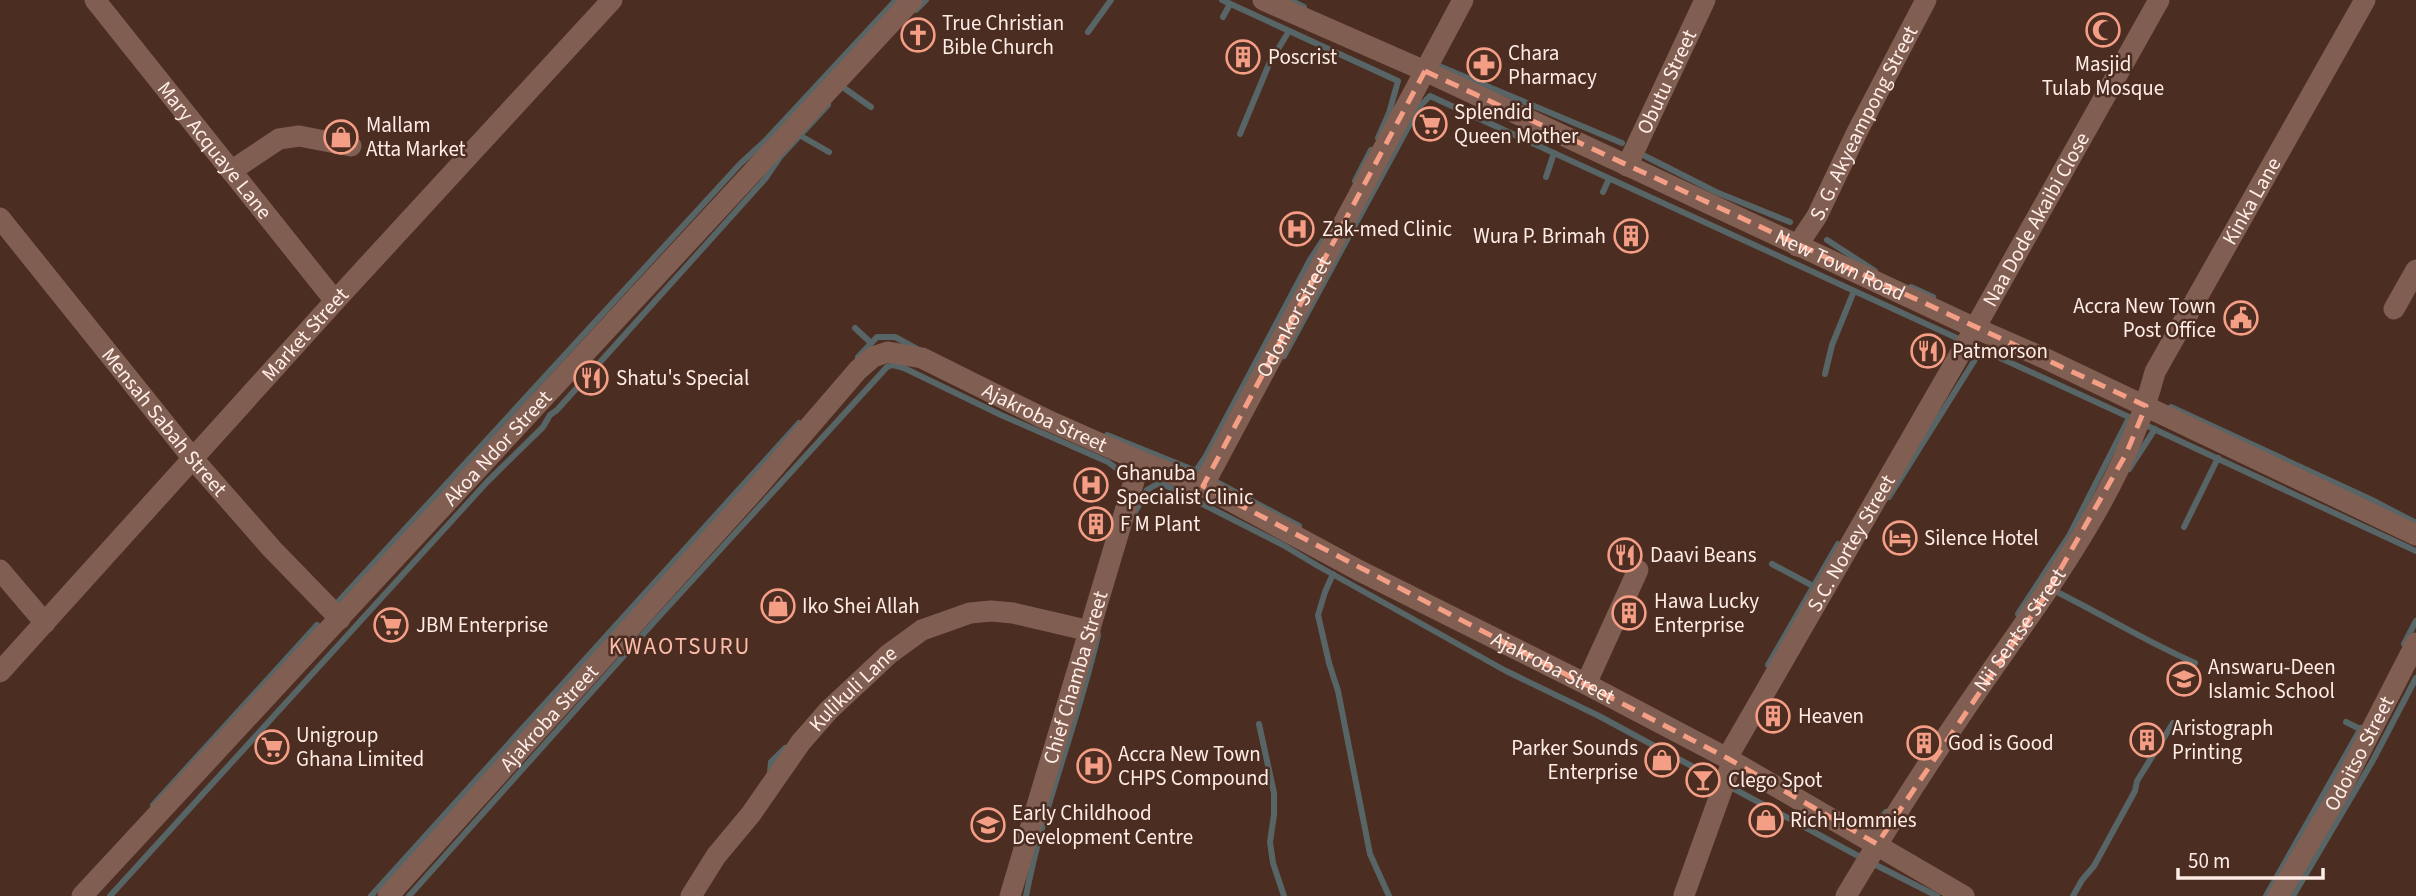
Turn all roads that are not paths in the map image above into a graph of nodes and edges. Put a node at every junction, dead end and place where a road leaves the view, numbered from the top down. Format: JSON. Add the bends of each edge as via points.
{"nodes":[{"id":1,"x":95,"y":0,"type":"edge"},
{"id":2,"x":612,"y":0,"type":"edge"},
{"id":3,"x":912,"y":0,"type":"edge"},
{"id":4,"x":1263,"y":0,"type":"edge"},
{"id":5,"x":1463,"y":0,"type":"edge"},
{"id":6,"x":1705,"y":0,"type":"edge"},
{"id":7,"x":1926,"y":0,"type":"edge"},
{"id":8,"x":2159,"y":0,"type":"edge"},
{"id":9,"x":2365,"y":0,"type":"edge"},
{"id":10,"x":1424,"y":71,"type":"junction"},
{"id":11,"x":351,"y":146,"type":"dead end"},
{"id":12,"x":1628,"y":166,"type":"junction"},
{"id":13,"x":231,"y":171,"type":"junction"},
{"id":14,"x":0,"y":218,"type":"edge"},
{"id":15,"x":1797,"y":246,"type":"junction"},
{"id":16,"x":2416,"y":270,"type":"edge"},
{"id":17,"x":335,"y":301,"type":"junction"},
{"id":18,"x":2394,"y":309,"type":"dead end"},
{"id":19,"x":1975,"y":328,"type":"junction"},
{"id":20,"x":2146,"y":406,"type":"junction"},
{"id":21,"x":194,"y":460,"type":"junction"},
{"id":22,"x":1140,"y":461,"type":"junction"},
{"id":23,"x":1203,"y":486,"type":"junction"},
{"id":24,"x":2416,"y":535,"type":"edge"},
{"id":25,"x":0,"y":570,"type":"edge"},
{"id":26,"x":1638,"y":570,"type":"dead end"},
{"id":27,"x":340,"y":620,"type":"junction"},
{"id":28,"x":45,"y":623,"type":"junction"},
{"id":29,"x":1090,"y":631,"type":"junction"},
{"id":30,"x":2416,"y":643,"type":"edge"},
{"id":31,"x":0,"y":672,"type":"edge"},
{"id":32,"x":1586,"y":684,"type":"junction"},
{"id":33,"x":1730,"y":760,"type":"junction"},
{"id":34,"x":1877,"y":844,"type":"junction"},
{"id":35,"x":1684,"y":895,"type":"edge"},
{"id":36,"x":82,"y":896,"type":"edge"},
{"id":37,"x":388,"y":896,"type":"edge"},
{"id":38,"x":691,"y":896,"type":"edge"},
{"id":39,"x":1010,"y":896,"type":"edge"},
{"id":40,"x":1846,"y":896,"type":"edge"},
{"id":41,"x":1964,"y":896,"type":"edge"},
{"id":42,"x":2278,"y":896,"type":"edge"}],
"edges":[{"from":1,"to":13,"type":"street","name":"Mary Acquaye Lane"},
{"from":2,"to":17,"type":"street","name":"Market Street"},
{"from":3,"to":27,"type":"street","name":"Akoa Ndor Street"},
{"from":4,"to":10,"type":"street","name":"New Town Road"},
{"from":5,"to":10,"type":"street","name":"Odonkor Street"},
{"from":6,"to":12,"type":"street","name":"Obutu Street"},
{"from":7,"to":15,"type":"street","name":"S. G. Akyeampong Street","via":[[1818,216]]},
{"from":8,"to":19,"type":"street","name":"Naa Dode Akaibi Close"},
{"from":9,"to":20,"type":"street","name":"Kinka Lane","via":[[2160,362]]},
{"from":10,"to":12,"type":"street","name":"New Town Road"},
{"from":10,"to":23,"type":"street","name":"Odonkor Street"},
{"from":11,"to":13,"type":"street","via":[[299,136],[279,139]]},
{"from":12,"to":15,"type":"street","name":"New Town Road"},
{"from":13,"to":17,"type":"street","name":"Mary Acquaye Lane"},
{"from":14,"to":21,"type":"street","name":"Mensah Sabah Street"},
{"from":15,"to":19,"type":"street","name":"New Town Road"},
{"from":16,"to":18,"type":"street"},
{"from":17,"to":21,"type":"street","name":"Market Street"},
{"from":19,"to":20,"type":"street","name":"New Town Road"},
{"from":19,"to":33,"type":"street","name":"S.C. Nortey Street"},
{"from":20,"to":24,"type":"street","name":"New Town Road"},
{"from":20,"to":34,"type":"street","name":"Nii Sentse Street","via":[[2116,473],[2047,593]]},
{"from":21,"to":27,"type":"street","name":"Mensah Sabah Street"},
{"from":21,"to":28,"type":"street","name":"Market Street"},
{"from":22,"to":23,"type":"street","name":"Ajakroba Street"},
{"from":22,"to":29,"type":"street","name":"Chief Chamba Street"},
{"from":22,"to":37,"type":"street","name":"Ajakroba Street","via":[[922,358],[888,352],[873,357]]},
{"from":23,"to":32,"type":"street","name":"Ajakroba Street"},
{"from":25,"to":28,"type":"street"},
{"from":26,"to":32,"type":"street"},
{"from":27,"to":36,"type":"street","name":"Akoa Ndor Street"},
{"from":28,"to":31,"type":"street","name":"Market Street"},
{"from":29,"to":38,"type":"street","name":"Kulikuli Lane","via":[[991,611],[970,613],[922,630],[889,654],[801,742]]},
{"from":29,"to":39,"type":"street","name":"Chief Chamba Street"},
{"from":30,"to":42,"type":"street","name":"Odoitso Street","via":[[2339,793]]},
{"from":32,"to":33,"type":"street","name":"Ajakroba Street"},
{"from":33,"to":34,"type":"street","name":"Ajakroba Street"},
{"from":33,"to":35,"type":"street","name":"S.C. Nortey Street"},
{"from":34,"to":40,"type":"street"},
{"from":34,"to":41,"type":"street","name":"Ajakroba Street"}]}
